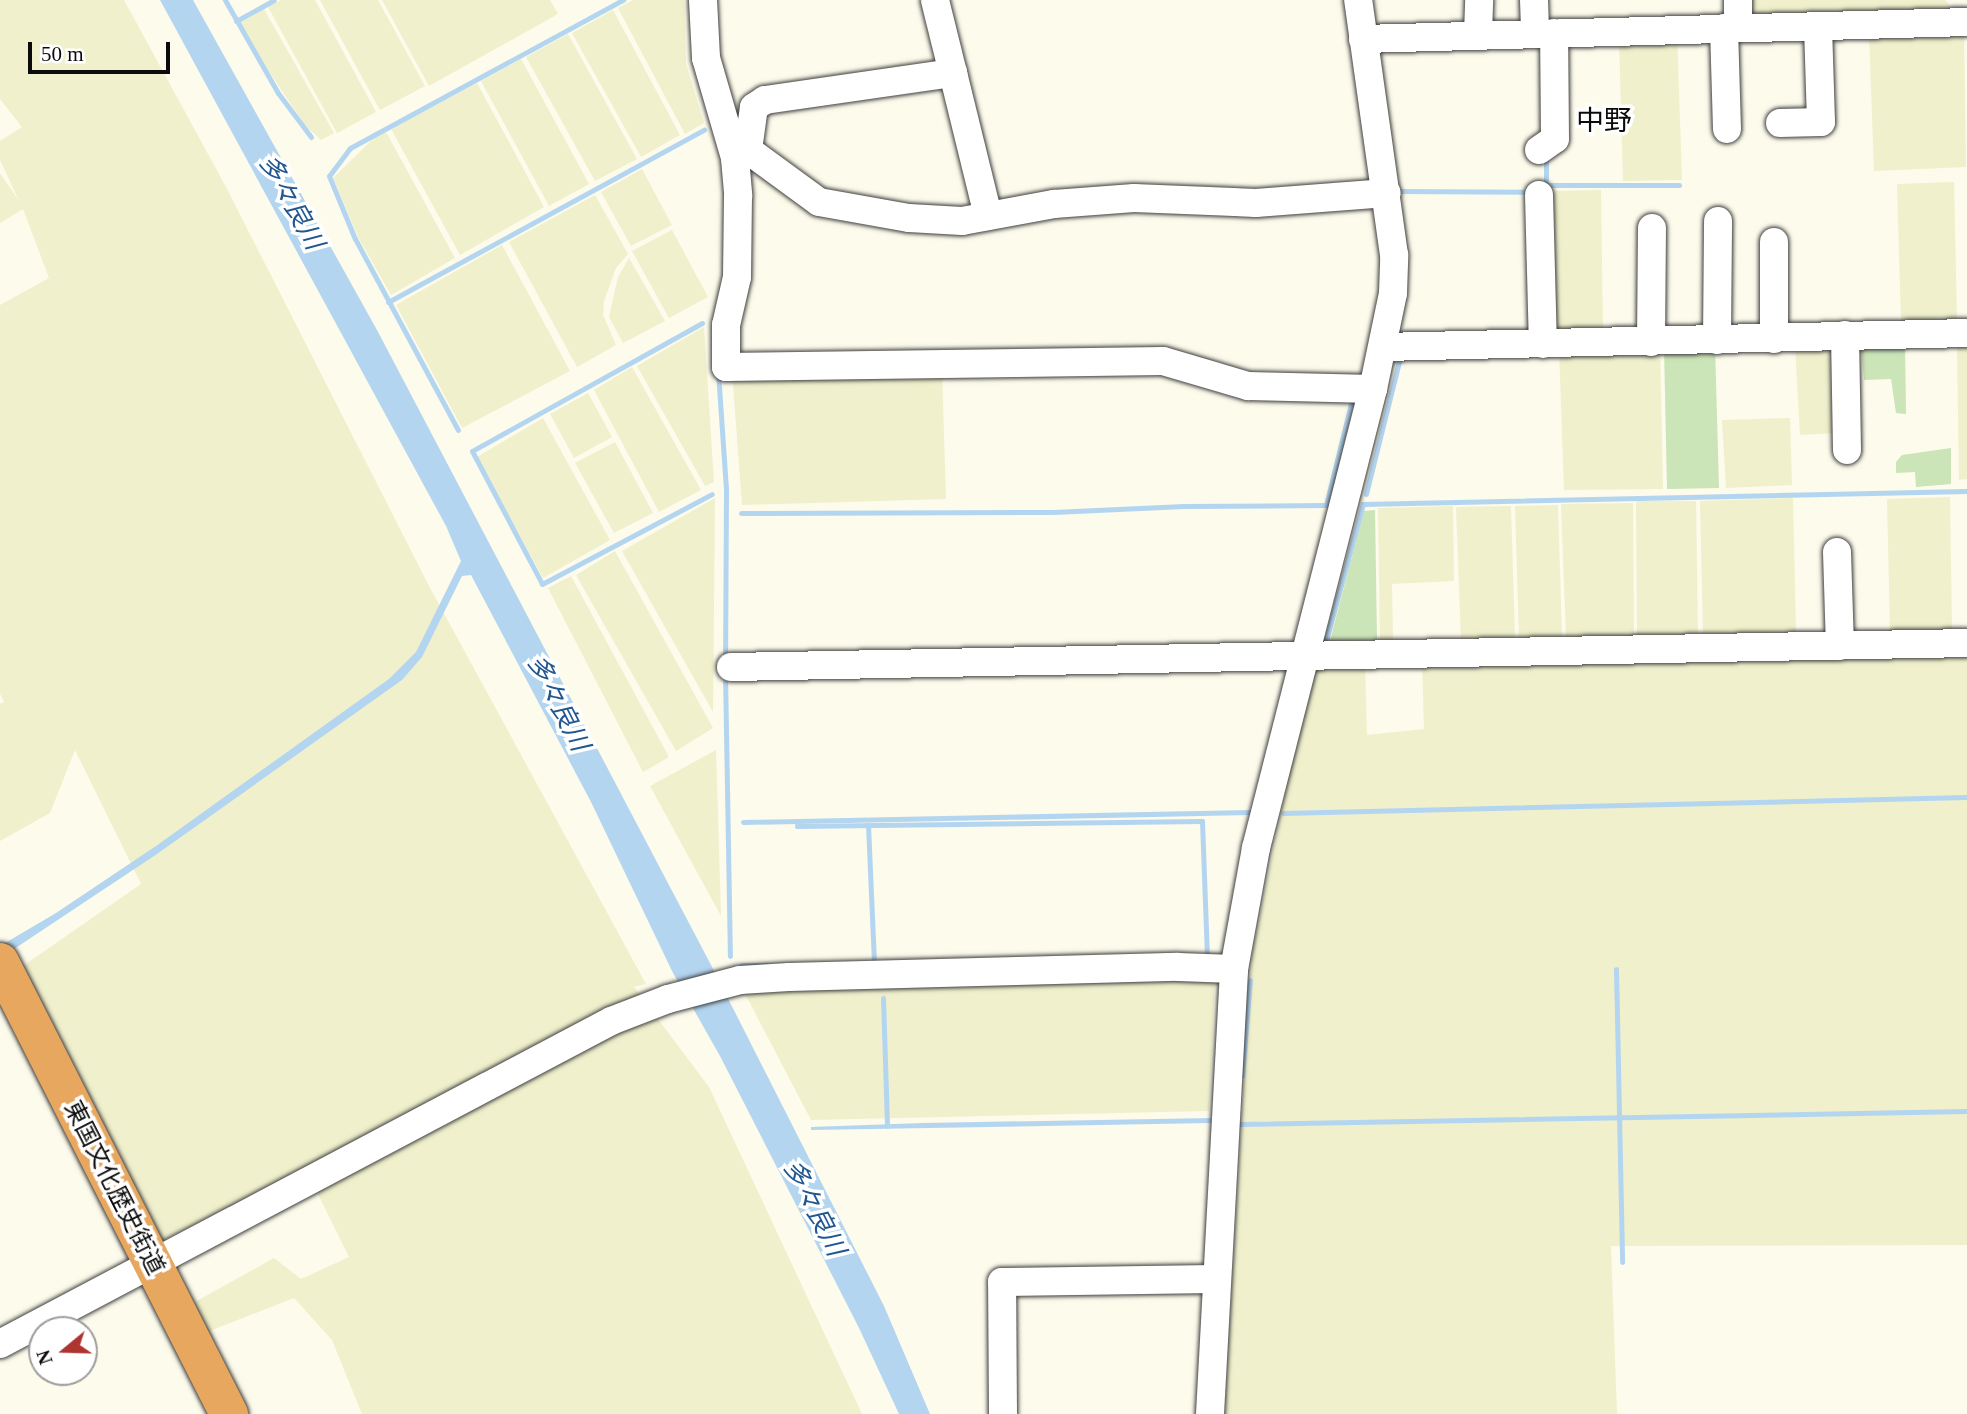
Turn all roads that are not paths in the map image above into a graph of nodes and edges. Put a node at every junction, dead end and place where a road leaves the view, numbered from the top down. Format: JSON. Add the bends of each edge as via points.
{"nodes":[{"id":1,"x":703,"y":0,"type":"edge"},
{"id":2,"x":935,"y":0,"type":"edge"},
{"id":3,"x":1358,"y":0,"type":"edge"},
{"id":4,"x":1479,"y":0,"type":"edge"},
{"id":5,"x":1534,"y":0,"type":"edge"},
{"id":6,"x":1738,"y":0,"type":"edge"},
{"id":7,"x":1958,"y":0,"type":"edge"},
{"id":8,"x":1967,"y":12,"type":"edge"},
{"id":9,"x":1967,"y":22,"type":"edge"},
{"id":10,"x":1818,"y":26,"type":"junction"},
{"id":11,"x":1731,"y":28,"type":"junction"},
{"id":12,"x":1478,"y":34,"type":"junction"},
{"id":13,"x":1545,"y":34,"type":"junction"},
{"id":14,"x":1363,"y":39,"type":"junction"},
{"id":15,"x":953,"y":73,"type":"junction"},
{"id":16,"x":1780,"y":123,"type":"dead end"},
{"id":17,"x":1727,"y":129,"type":"dead end"},
{"id":18,"x":1539,"y":150,"type":"dead end"},
{"id":19,"x":741,"y":154,"type":"junction"},
{"id":20,"x":1387,"y":193,"type":"junction"},
{"id":21,"x":1539,"y":195,"type":"dead end"},
{"id":22,"x":988,"y":216,"type":"junction"},
{"id":23,"x":1718,"y":221,"type":"dead end"},
{"id":24,"x":1652,"y":228,"type":"dead end"},
{"id":25,"x":1774,"y":242,"type":"dead end"},
{"id":26,"x":1967,"y":333,"type":"edge"},
{"id":27,"x":1845,"y":335,"type":"junction"},
{"id":28,"x":1774,"y":338,"type":"junction"},
{"id":29,"x":1717,"y":340,"type":"junction"},
{"id":30,"x":1651,"y":342,"type":"junction"},
{"id":31,"x":1543,"y":344,"type":"junction"},
{"id":32,"x":1383,"y":347,"type":"junction"},
{"id":33,"x":1373,"y":389,"type":"junction"},
{"id":34,"x":1847,"y":450,"type":"dead end"},
{"id":35,"x":1837,"y":552,"type":"dead end"},
{"id":36,"x":1967,"y":643,"type":"edge"},
{"id":37,"x":1840,"y":646,"type":"junction"},
{"id":38,"x":1305,"y":657,"type":"junction"},
{"id":39,"x":730,"y":667,"type":"dead end"},
{"id":40,"x":1,"y":964,"type":"edge"},
{"id":41,"x":1234,"y":969,"type":"junction"},
{"id":42,"x":152,"y":1264,"type":"junction"},
{"id":43,"x":1217,"y":1279,"type":"junction"},
{"id":44,"x":0,"y":1344,"type":"edge"},
{"id":45,"x":229,"y":1414,"type":"edge"},
{"id":46,"x":1003,"y":1414,"type":"edge"},
{"id":47,"x":1210,"y":1414,"type":"edge"}],
"edges":[{"from":1,"to":19,"type":"street","via":[[706,58]]},
{"from":2,"to":15,"type":"street"},
{"from":3,"to":14,"type":"street"},
{"from":4,"to":12,"type":"street"},
{"from":5,"to":13,"type":"street"},
{"from":6,"to":11,"type":"street"},
{"from":7,"to":8,"type":"street"},
{"from":9,"to":10,"type":"street"},
{"from":10,"to":11,"type":"street"},
{"from":10,"to":16,"type":"street","via":[[1821,122]]},
{"from":11,"to":13,"type":"street"},
{"from":11,"to":17,"type":"street"},
{"from":12,"to":13,"type":"street"},
{"from":12,"to":14,"type":"street"},
{"from":13,"to":18,"type":"street","via":[[1555,139]]},
{"from":14,"to":20,"type":"street"},
{"from":15,"to":19,"type":"street","via":[[765,100],[754,107]]},
{"from":15,"to":22,"type":"street"},
{"from":19,"to":22,"type":"street","via":[[819,202],[909,218],[962,221]]},
{"from":19,"to":33,"type":"street","via":[[737,277],[726,325],[726,367],[1163,361],[1248,386]]},
{"from":20,"to":22,"type":"street","via":[[1256,203],[1134,198],[1054,204]]},
{"from":20,"to":32,"type":"street","via":[[1394,255],[1393,293]]},
{"from":21,"to":31,"type":"street"},
{"from":23,"to":29,"type":"street"},
{"from":24,"to":30,"type":"street"},
{"from":25,"to":28,"type":"street"},
{"from":26,"to":27,"type":"street"},
{"from":27,"to":28,"type":"street"},
{"from":27,"to":34,"type":"street"},
{"from":28,"to":29,"type":"street"},
{"from":29,"to":30,"type":"street"},
{"from":30,"to":31,"type":"street"},
{"from":31,"to":32,"type":"street"},
{"from":32,"to":33,"type":"street"},
{"from":33,"to":38,"type":"street"},
{"from":35,"to":37,"type":"street"},
{"from":36,"to":37,"type":"street"},
{"from":37,"to":38,"type":"street"},
{"from":38,"to":39,"type":"street"},
{"from":38,"to":41,"type":"street","via":[[1256,848]]},
{"from":40,"to":42,"type":"highway","name":"東国文化歴史街道"},
{"from":41,"to":42,"type":"street","via":[[789,977],[723,984],[611,1021]]},
{"from":41,"to":43,"type":"street"},
{"from":42,"to":44,"type":"street"},
{"from":42,"to":45,"type":"highway","name":"東国文化歴史街道"},
{"from":43,"to":46,"type":"street","via":[[1002,1282]]},
{"from":43,"to":47,"type":"street"}]}
